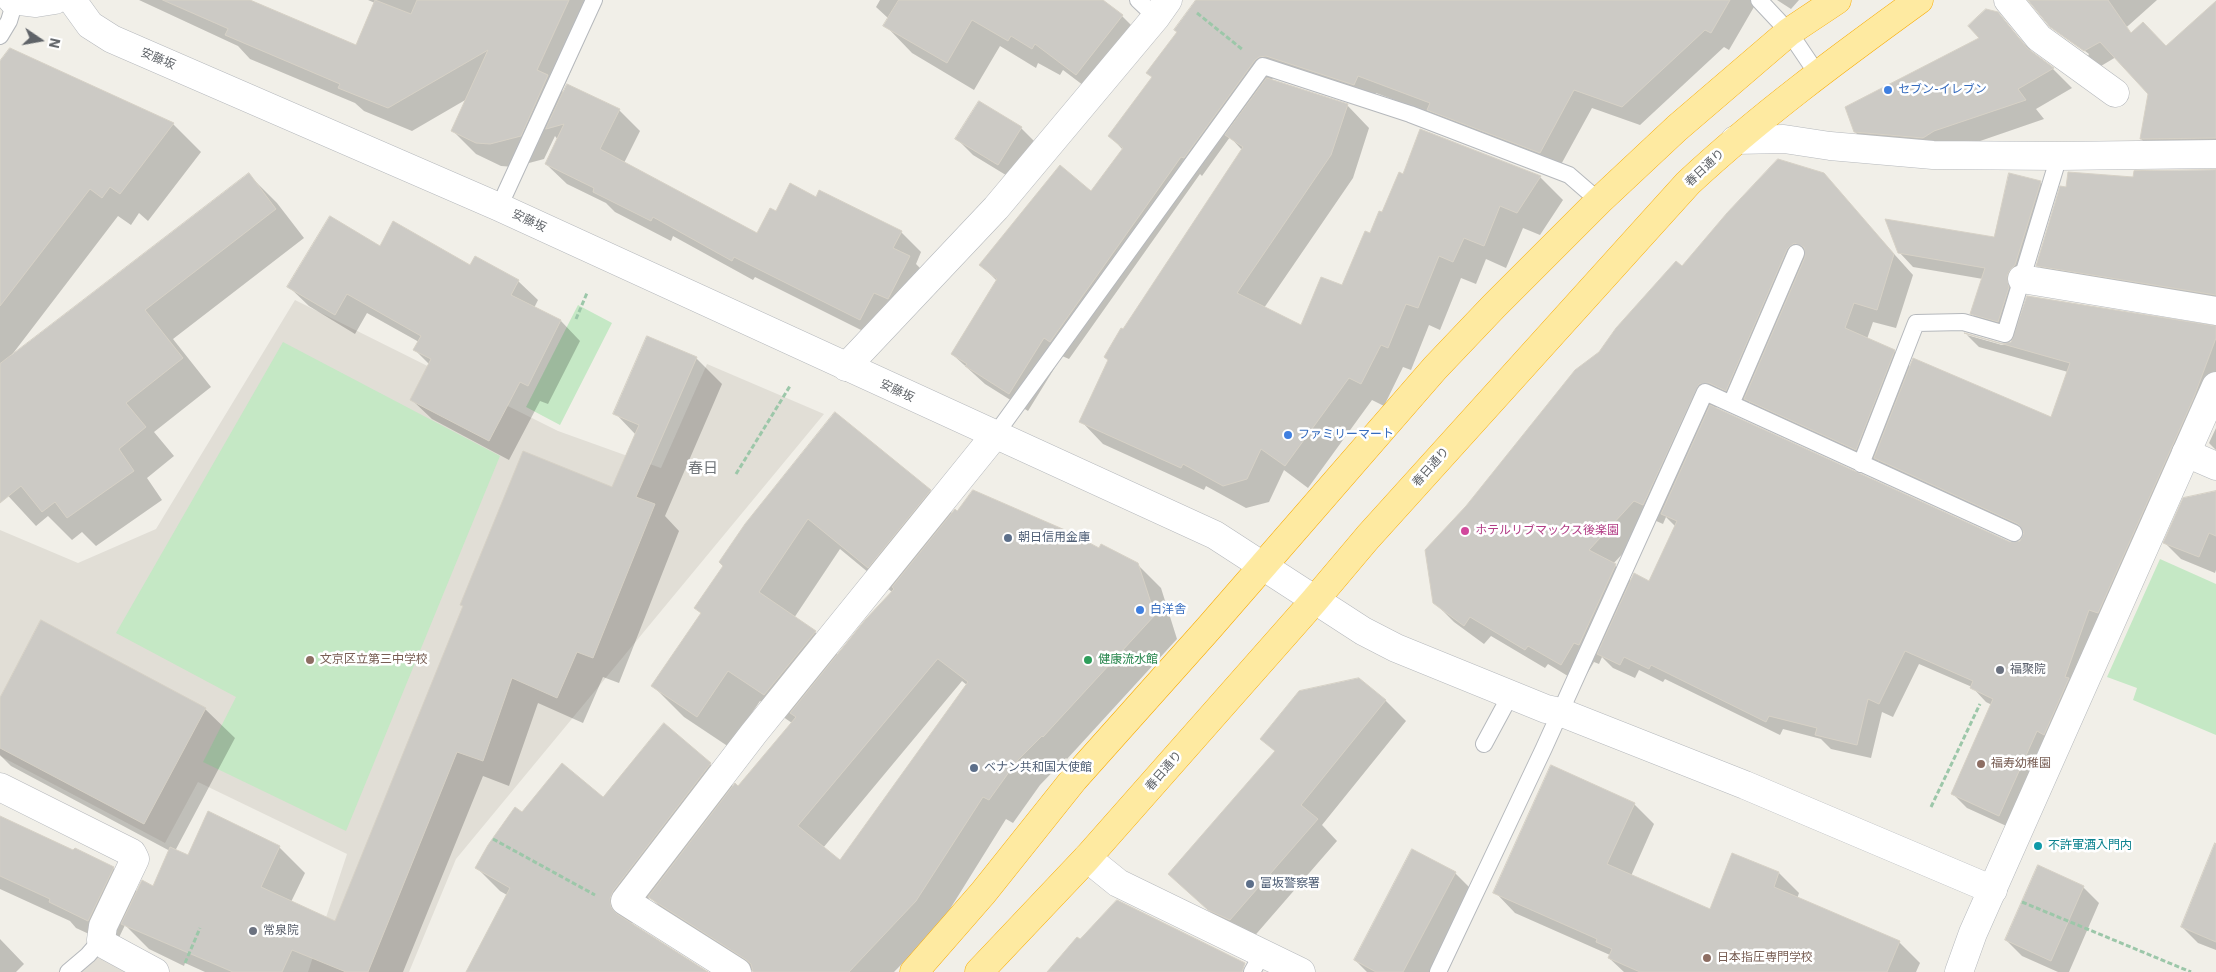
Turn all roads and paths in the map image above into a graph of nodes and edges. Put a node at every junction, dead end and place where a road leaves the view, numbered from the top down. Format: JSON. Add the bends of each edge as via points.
{"nodes":[{"id":1,"x":14,"y":0,"type":"edge"},
{"id":2,"x":55,"y":0,"type":"edge"},
{"id":3,"x":72,"y":0,"type":"edge"},
{"id":4,"x":594,"y":0,"type":"edge"},
{"id":5,"x":1759,"y":0,"type":"edge"},
{"id":6,"x":1837,"y":0,"type":"edge"},
{"id":7,"x":1919,"y":0,"type":"edge"},
{"id":8,"x":2008,"y":0,"type":"edge"},
{"id":9,"x":1154,"y":6,"type":"edge"},
{"id":10,"x":1197,"y":12,"type":"dead end"},
{"id":11,"x":1789,"y":32,"type":"junction"},
{"id":12,"x":0,"y":36,"type":"edge"},
{"id":13,"x":1263,"y":66,"type":"junction"},
{"id":14,"x":1818,"y":75,"type":"junction"},
{"id":15,"x":2115,"y":93,"type":"dead end"},
{"id":16,"x":1735,"y":140,"type":"junction"},
{"id":17,"x":2216,"y":154,"type":"edge"},
{"id":18,"x":2059,"y":156,"type":"junction"},
{"id":19,"x":1600,"y":201,"type":"junction"},
{"id":20,"x":499,"y":207,"type":"junction"},
{"id":21,"x":1796,"y":252,"type":"dead end"},
{"id":22,"x":2022,"y":279,"type":"junction"},
{"id":23,"x":587,"y":293,"type":"dead end"},
{"id":24,"x":2216,"y":311,"type":"edge"},
{"id":25,"x":576,"y":319,"type":"dead end"},
{"id":26,"x":846,"y":368,"type":"junction"},
{"id":27,"x":790,"y":386,"type":"dead end"},
{"id":28,"x":2216,"y":386,"type":"edge"},
{"id":29,"x":1732,"y":404,"type":"junction"},
{"id":30,"x":995,"y":436,"type":"junction"},
{"id":31,"x":2186,"y":453,"type":"junction"},
{"id":32,"x":1861,"y":464,"type":"junction"},
{"id":33,"x":2216,"y":466,"type":"edge"},
{"id":34,"x":736,"y":474,"type":"dead end"},
{"id":35,"x":2014,"y":533,"type":"dead end"},
{"id":36,"x":1262,"y":566,"type":"junction"},
{"id":37,"x":1314,"y":601,"type":"junction"},
{"id":38,"x":1511,"y":694,"type":"junction"},
{"id":39,"x":1980,"y":704,"type":"dead end"},
{"id":40,"x":1560,"y":712,"type":"junction"},
{"id":41,"x":1484,"y":744,"type":"dead end"},
{"id":42,"x":0,"y":787,"type":"edge"},
{"id":43,"x":1931,"y":807,"type":"dead end"},
{"id":44,"x":493,"y":839,"type":"dead end"},
{"id":45,"x":1088,"y":858,"type":"junction"},
{"id":46,"x":2004,"y":895,"type":"junction"},
{"id":47,"x":624,"y":901,"type":"junction"},
{"id":48,"x":200,"y":928,"type":"dead end"},
{"id":49,"x":101,"y":940,"type":"junction"},
{"id":50,"x":1257,"y":963,"type":"edge"},
{"id":51,"x":184,"y":966,"type":"dead end"},
{"id":52,"x":68,"y":972,"type":"edge"},
{"id":53,"x":155,"y":972,"type":"edge"},
{"id":54,"x":736,"y":972,"type":"edge"},
{"id":55,"x":914,"y":972,"type":"edge"},
{"id":56,"x":979,"y":972,"type":"edge"},
{"id":57,"x":1301,"y":972,"type":"edge"},
{"id":58,"x":1438,"y":972,"type":"edge"},
{"id":59,"x":1959,"y":972,"type":"edge"},
{"id":60,"x":2191,"y":972,"type":"edge"}],
"edges":[{"from":1,"to":2,"type":"street","via":[[36,3]]},
{"from":1,"to":12,"type":"lane","via":[[9,21]]},
{"from":3,"to":20,"type":"street","name":"安藤坂","via":[[90,25],[112,39]]},
{"from":4,"to":20,"type":"lane"},
{"from":5,"to":11,"type":"lane"},
{"from":6,"to":11,"type":"highway"},
{"from":7,"to":14,"type":"highway","name":"春日通り"},
{"from":8,"to":15,"type":"street","via":[[2039,38]]},
{"from":9,"to":26,"type":"street","via":[[996,208]]},
{"from":10,"to":13,"type":"path"},
{"from":11,"to":14,"type":"lane"},
{"from":11,"to":19,"type":"highway","via":[[1677,128]]},
{"from":13,"to":19,"type":"lane","via":[[1410,114],[1568,175]]},
{"from":13,"to":30,"type":"lane"},
{"from":14,"to":16,"type":"highway","name":"春日通り"},
{"from":16,"to":18,"type":"street","via":[[1784,139],[1933,155]]},
{"from":16,"to":37,"type":"highway","name":"春日通り","via":[[1688,183]]},
{"from":17,"to":18,"type":"street"},
{"from":18,"to":22,"type":"lane"},
{"from":19,"to":36,"type":"highway","via":[[1435,368]]},
{"from":20,"to":26,"type":"street","name":"安藤坂"},
{"from":21,"to":29,"type":"lane"},
{"from":22,"to":24,"type":"street"},
{"from":22,"to":32,"type":"lane","via":[[2005,334],[1963,322],[1916,323]]},
{"from":23,"to":25,"type":"path"},
{"from":26,"to":30,"type":"street","name":"安藤坂"},
{"from":27,"to":34,"type":"path"},
{"from":28,"to":31,"type":"street"},
{"from":29,"to":32,"type":"lane"},
{"from":29,"to":40,"type":"lane","via":[[1705,392]]},
{"from":30,"to":36,"type":"street","name":"安藤坂","via":[[1215,535]]},
{"from":30,"to":47,"type":"street","via":[[754,733]]},
{"from":31,"to":33,"type":"street"},
{"from":31,"to":46,"type":"street"},
{"from":32,"to":35,"type":"lane"},
{"from":36,"to":37,"type":"street","name":"安藤坂"},
{"from":36,"to":55,"type":"highway","via":[[1074,780],[983,894]]},
{"from":37,"to":38,"type":"street","name":"安藤坂","via":[[1363,632],[1396,648]]},
{"from":37,"to":45,"type":"highway","name":"春日通り"},
{"from":38,"to":40,"type":"street","name":"安藤坂"},
{"from":38,"to":41,"type":"lane"},
{"from":39,"to":43,"type":"path"},
{"from":40,"to":46,"type":"street","name":"安藤坂","via":[[1745,785]]},
{"from":40,"to":58,"type":"lane"},
{"from":42,"to":49,"type":"street","via":[[132,853],[135,859],[103,926]]},
{"from":44,"to":47,"type":"path","via":[[613,905]]},
{"from":45,"to":50,"type":"street","via":[[1118,883]]},
{"from":45,"to":56,"type":"highway","name":"春日通り"},
{"from":46,"to":59,"type":"street","via":[[1973,933]]},
{"from":46,"to":60,"type":"path"},
{"from":47,"to":54,"type":"street"},
{"from":48,"to":51,"type":"path"},
{"from":49,"to":52,"type":"lane"},
{"from":49,"to":53,"type":"street","via":[[114,951]]},
{"from":50,"to":57,"type":"street"}]}
